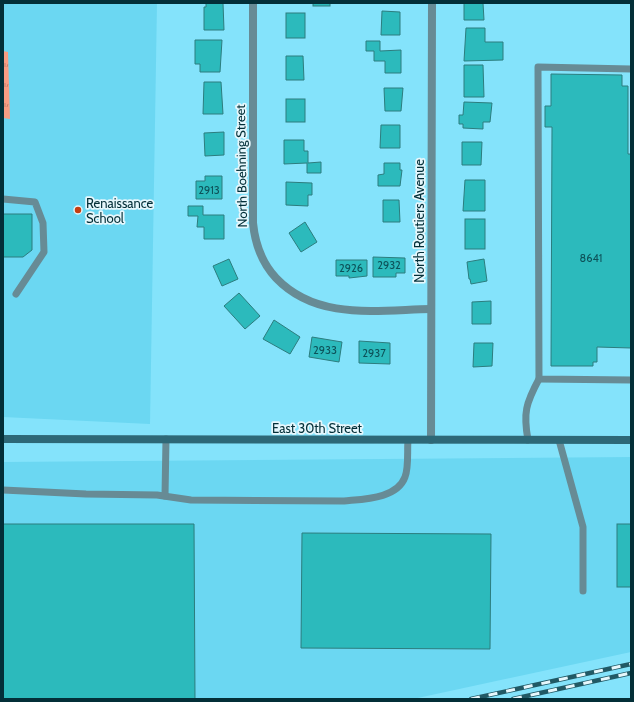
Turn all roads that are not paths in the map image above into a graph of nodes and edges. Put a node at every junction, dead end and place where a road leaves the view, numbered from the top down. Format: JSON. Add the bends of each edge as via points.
{"nodes":[{"id":1,"x":253,"y":3,"type":"edge"},
{"id":2,"x":432,"y":3,"type":"edge"},
{"id":3,"x":631,"y":69,"type":"edge"},
{"id":4,"x":3,"y":199,"type":"edge"},
{"id":5,"x":16,"y":294,"type":"dead end"},
{"id":6,"x":431,"y":309,"type":"junction"},
{"id":7,"x":539,"y":379,"type":"junction"},
{"id":8,"x":631,"y":380,"type":"edge"},
{"id":9,"x":3,"y":439,"type":"edge"},
{"id":10,"x":166,"y":439,"type":"junction"},
{"id":11,"x":408,"y":440,"type":"junction"},
{"id":12,"x":431,"y":440,"type":"junction"},
{"id":13,"x":528,"y":440,"type":"junction"},
{"id":14,"x":558,"y":440,"type":"junction"},
{"id":15,"x":631,"y":440,"type":"edge"},
{"id":16,"x":3,"y":490,"type":"edge"},
{"id":17,"x":165,"y":496,"type":"junction"},
{"id":18,"x":583,"y":590,"type":"dead end"}],
"edges":[{"from":1,"to":6,"type":"street","name":"North Boehning Street","via":[[252,216],[256,242],[263,259],[273,275],[287,288],[297,296],[320,306],[345,310]]},
{"from":2,"to":6,"type":"street","name":"North Routiers Avenue"},
{"from":3,"to":7,"type":"lane","via":[[538,67]]},
{"from":4,"to":5,"type":"lane","via":[[36,202],[43,223],[44,252]]},
{"from":6,"to":12,"type":"street","name":"North Routiers Avenue"},
{"from":7,"to":8,"type":"lane"},
{"from":7,"to":13,"type":"lane","via":[[528,399],[525,422]]},
{"from":9,"to":10,"type":"main road","name":"East 30th Street"},
{"from":10,"to":11,"type":"main road","name":"East 30th Street"},
{"from":10,"to":17,"type":"lane"},
{"from":11,"to":12,"type":"main road","name":"East 30th Street"},
{"from":11,"to":17,"type":"lane","via":[[405,477],[398,486],[386,494],[369,499],[191,500]]},
{"from":12,"to":13,"type":"main road","name":"East 30th Street"},
{"from":13,"to":14,"type":"main road","name":"East 30th Street"},
{"from":14,"to":15,"type":"main road","name":"East 30th Street"},
{"from":14,"to":18,"type":"lane","via":[[583,527]]},
{"from":16,"to":17,"type":"lane"}]}
